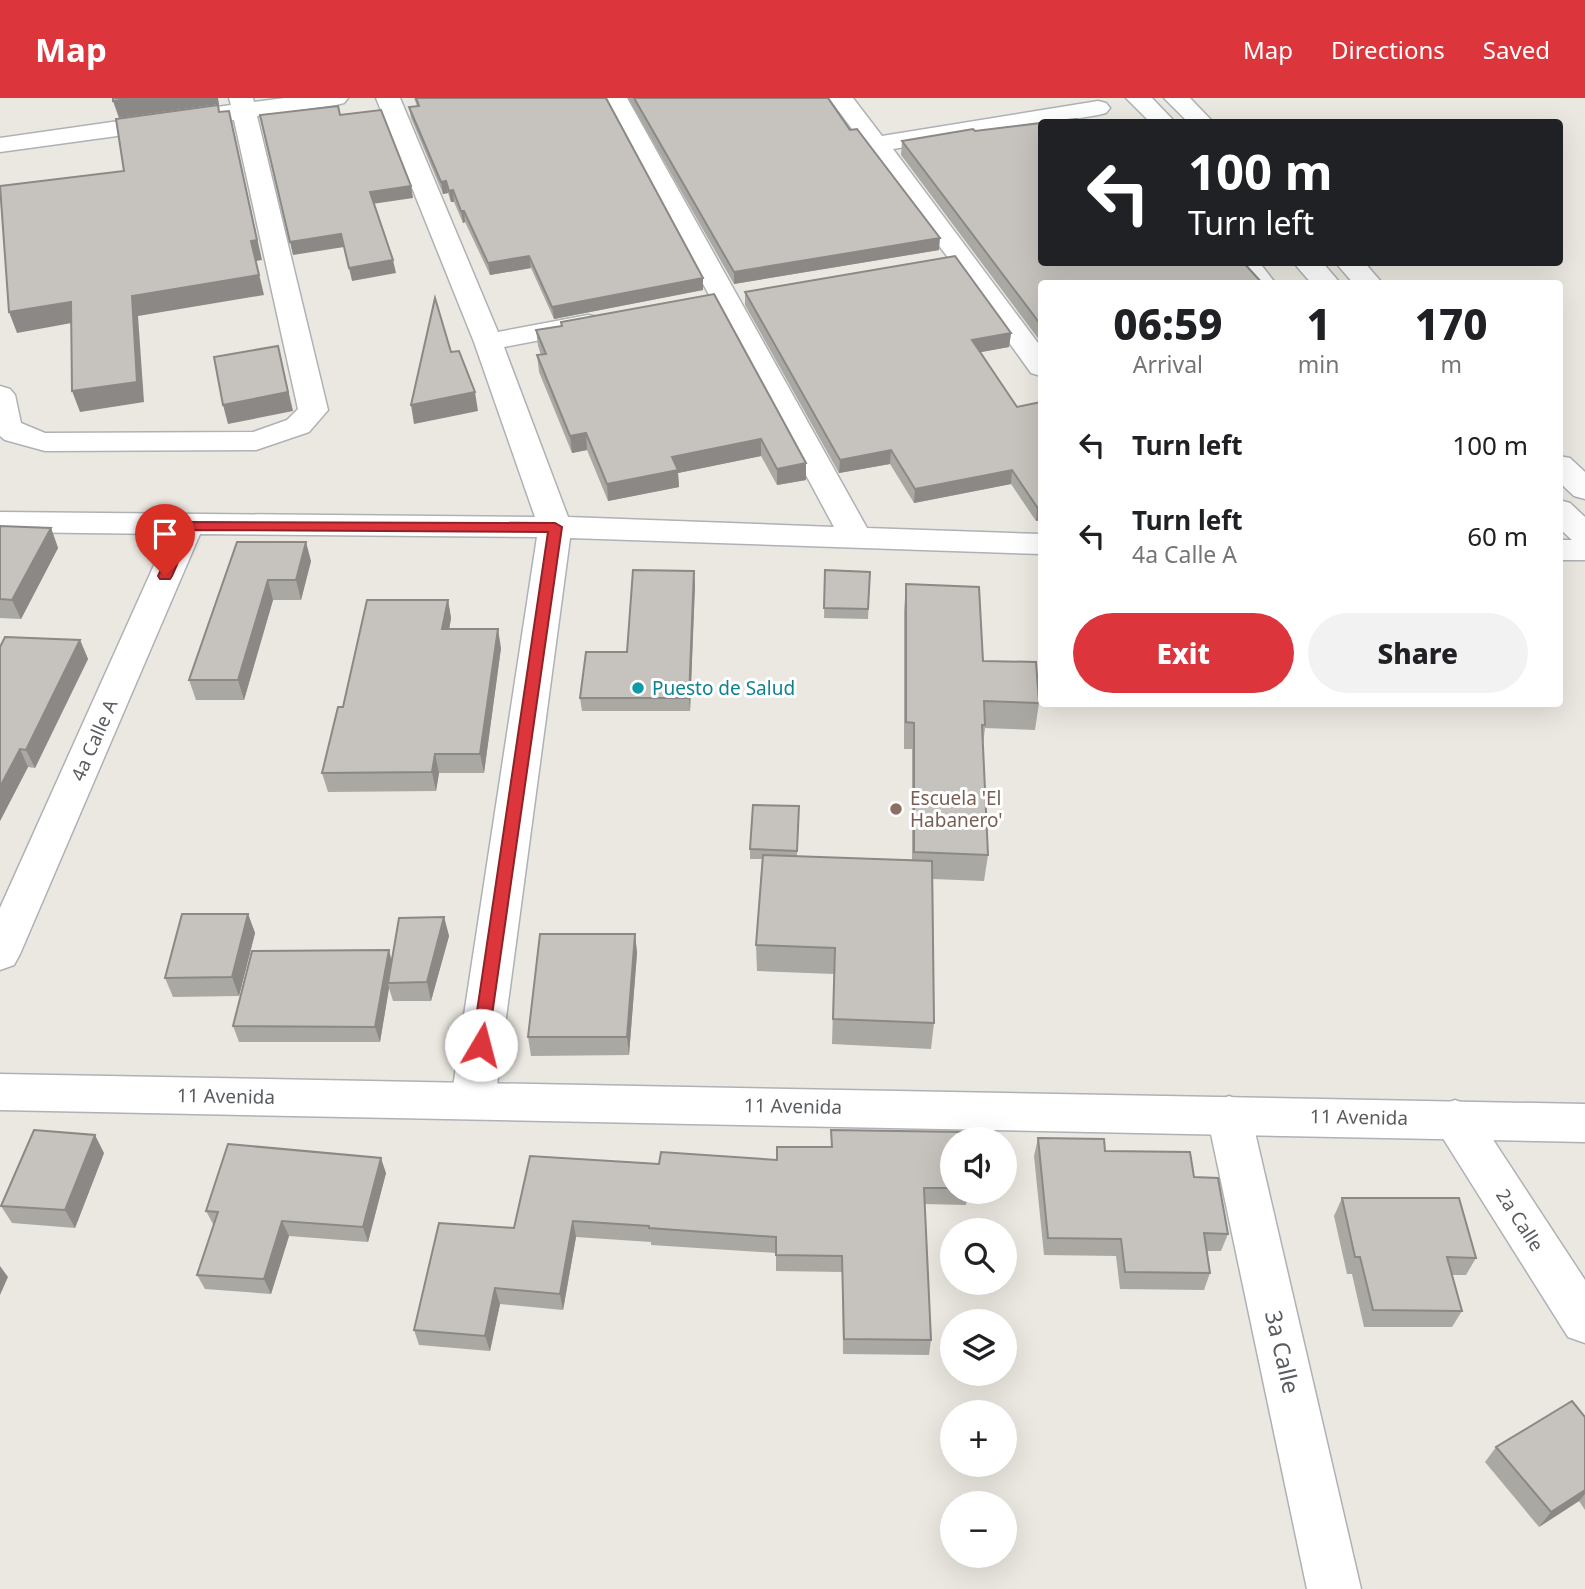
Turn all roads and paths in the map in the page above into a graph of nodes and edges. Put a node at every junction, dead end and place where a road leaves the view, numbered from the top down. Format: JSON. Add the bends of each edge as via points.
{"nodes":[{"id":1,"x":336,"y":98,"type":"edge"},
{"id":2,"x":388,"y":98,"type":"edge"},
{"id":3,"x":615,"y":98,"type":"edge"},
{"id":4,"x":841,"y":98,"type":"edge"},
{"id":5,"x":1138,"y":98,"type":"edge"},
{"id":6,"x":1176,"y":98,"type":"edge"},
{"id":7,"x":242,"y":105,"type":"edge"},
{"id":8,"x":1099,"y":109,"type":"edge"},
{"id":9,"x":1160,"y":119,"type":"edge"},
{"id":10,"x":1198,"y":119,"type":"edge"},
{"id":11,"x":877,"y":144,"type":"junction"},
{"id":12,"x":0,"y":145,"type":"edge"},
{"id":13,"x":1247,"y":266,"type":"edge"},
{"id":14,"x":1311,"y":266,"type":"edge"},
{"id":15,"x":1352,"y":266,"type":"edge"},
{"id":16,"x":1260,"y":280,"type":"edge"},
{"id":17,"x":1324,"y":280,"type":"edge"},
{"id":18,"x":1366,"y":280,"type":"edge"},
{"id":19,"x":620,"y":317,"type":"edge"},
{"id":20,"x":488,"y":342,"type":"junction"},
{"id":21,"x":1038,"y":364,"type":"edge"},
{"id":22,"x":0,"y":395,"type":"edge"},
{"id":23,"x":1563,"y":469,"type":"edge"},
{"id":24,"x":1585,"y":489,"type":"edge"},
{"id":25,"x":1563,"y":514,"type":"edge"},
{"id":26,"x":0,"y":522,"type":"edge"},
{"id":27,"x":187,"y":526,"type":"junction"},
{"id":28,"x":555,"y":527,"type":"junction"},
{"id":29,"x":1585,"y":535,"type":"edge"},
{"id":30,"x":856,"y":538,"type":"junction"},
{"id":31,"x":1038,"y":544,"type":"edge"},
{"id":32,"x":1563,"y":550,"type":"edge"},
{"id":33,"x":1585,"y":550,"type":"edge"},
{"id":34,"x":0,"y":954,"type":"edge"},
{"id":35,"x":0,"y":1092,"type":"edge"},
{"id":36,"x":473,"y":1100,"type":"junction"},
{"id":37,"x":1229,"y":1115,"type":"junction"},
{"id":38,"x":1455,"y":1119,"type":"junction"},
{"id":39,"x":1585,"y":1123,"type":"edge"},
{"id":40,"x":1585,"y":1321,"type":"edge"},
{"id":41,"x":1334,"y":1589,"type":"edge"}],
"edges":[{"from":1,"to":7,"type":"street"},
{"from":2,"to":20,"type":"street"},
{"from":3,"to":30,"type":"street"},
{"from":4,"to":11,"type":"street"},
{"from":5,"to":9,"type":"street"},
{"from":6,"to":10,"type":"street"},
{"from":7,"to":12,"type":"street"},
{"from":7,"to":22,"type":"street","via":[[313,410],[298,426],[256,441],[45,442],[12,434],[3,422]]},
{"from":8,"to":11,"type":"street"},
{"from":11,"to":21,"type":"street","via":[[949,259]]},
{"from":13,"to":16,"type":"street"},
{"from":14,"to":17,"type":"street"},
{"from":15,"to":18,"type":"street"},
{"from":19,"to":20,"type":"street"},
{"from":20,"to":28,"type":"street"},
{"from":23,"to":24,"type":"street"},
{"from":25,"to":29,"type":"street"},
{"from":26,"to":27,"type":"street"},
{"from":27,"to":28,"type":"street"},
{"from":27,"to":34,"type":"street","name":"4a Calle A"},
{"from":28,"to":30,"type":"street"},
{"from":28,"to":36,"type":"street"},
{"from":30,"to":31,"type":"street"},
{"from":32,"to":33,"type":"street"},
{"from":35,"to":36,"type":"street","name":"11 Avenida"},
{"from":36,"to":37,"type":"street","name":"11 Avenida"},
{"from":37,"to":38,"type":"street","name":"11 Avenida"},
{"from":37,"to":41,"type":"street","name":"3a Calle"},
{"from":38,"to":39,"type":"street","name":"11 Avenida"},
{"from":38,"to":40,"type":"street","name":"2a Calle"}]}
